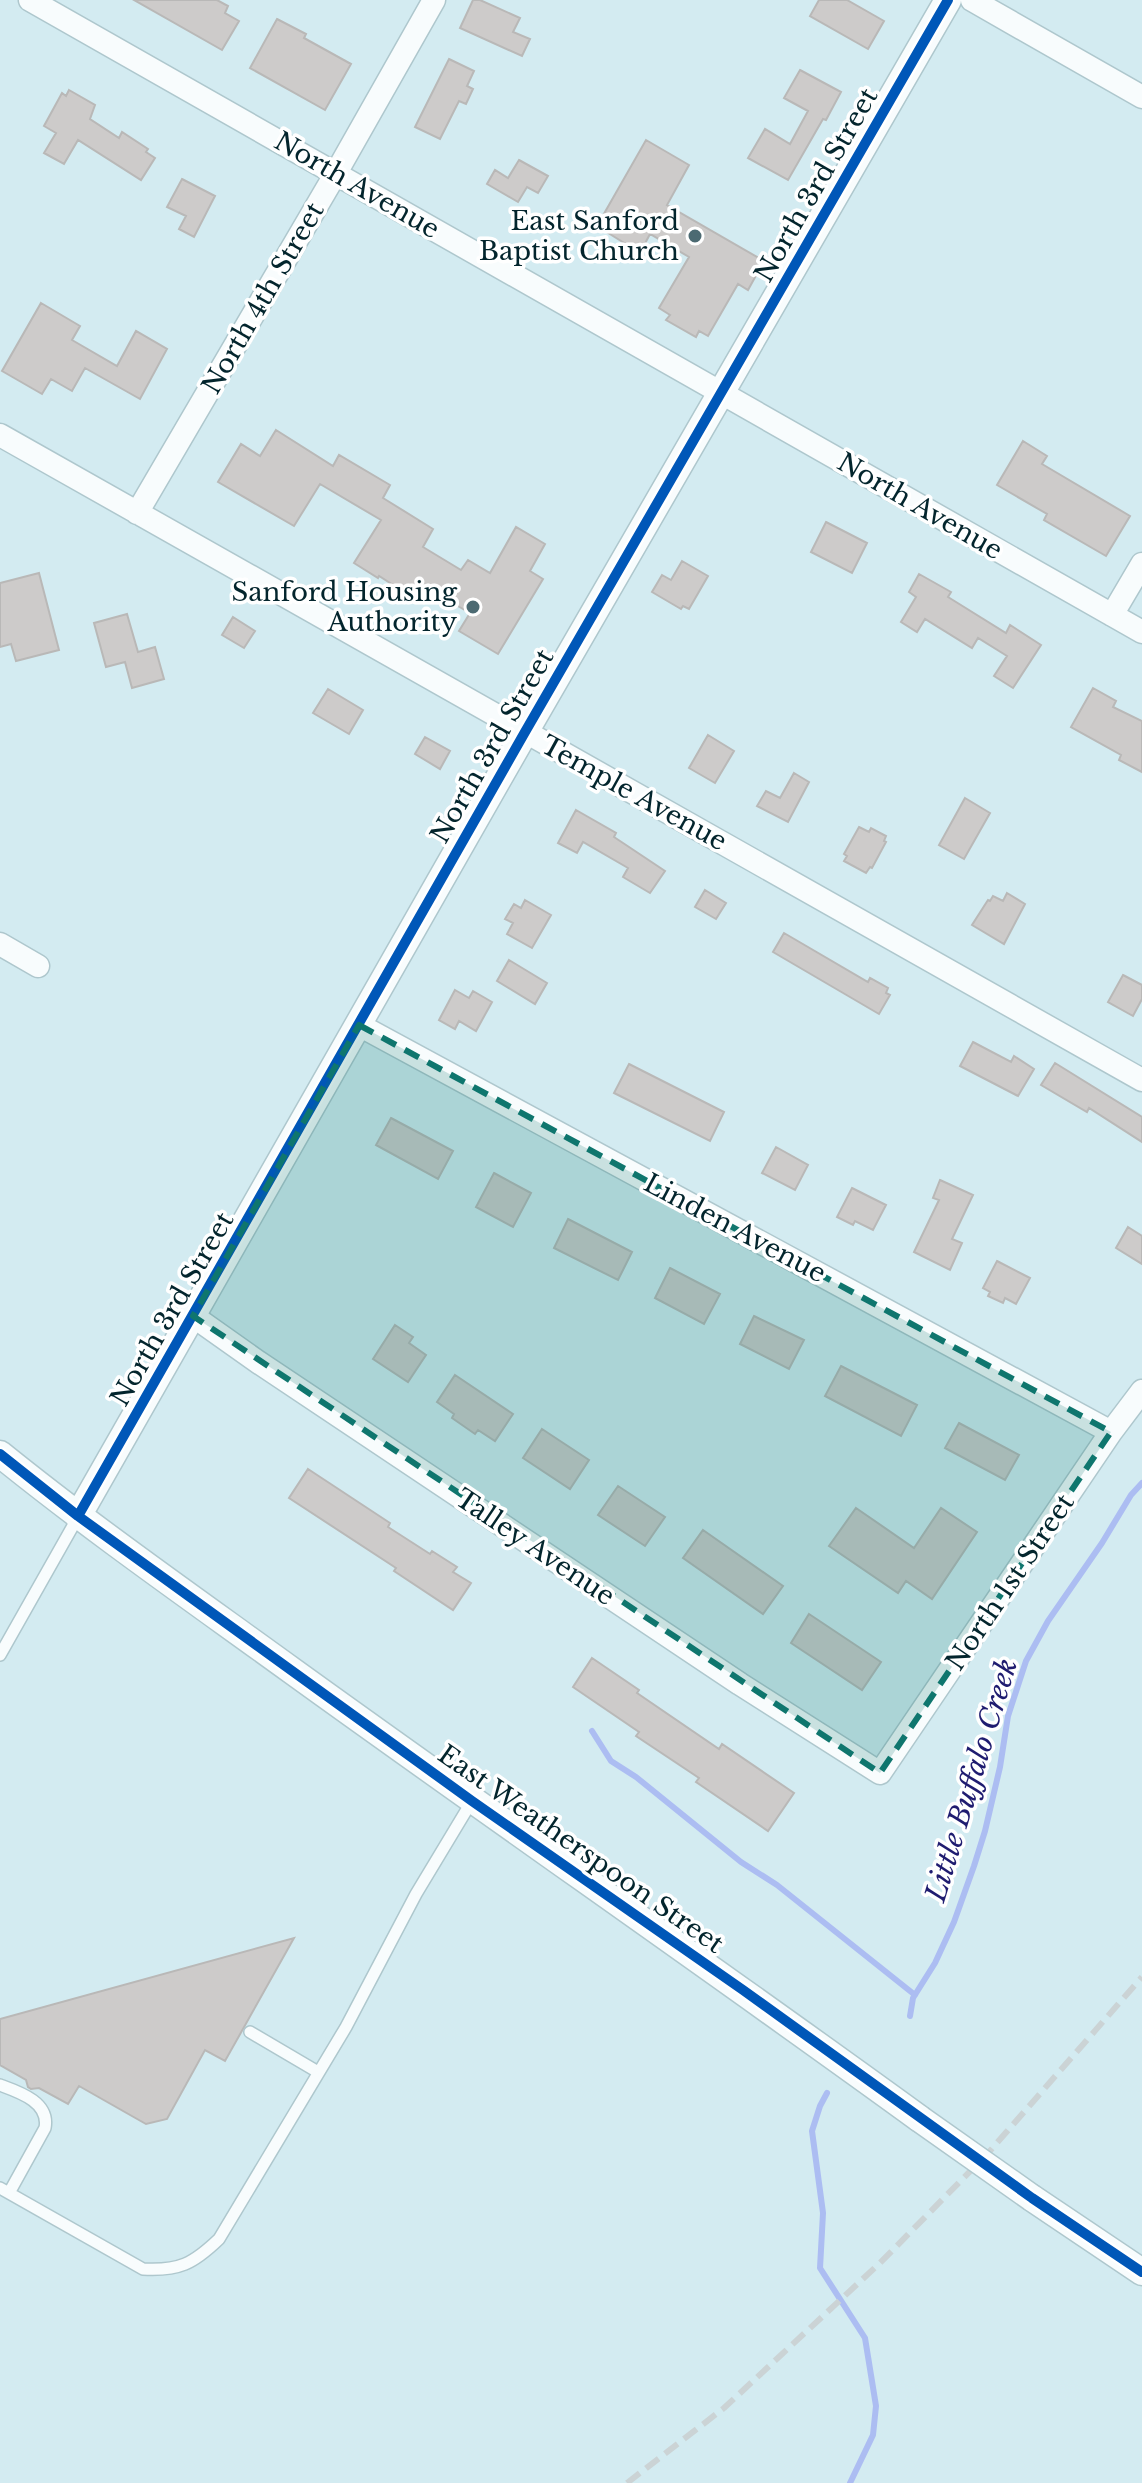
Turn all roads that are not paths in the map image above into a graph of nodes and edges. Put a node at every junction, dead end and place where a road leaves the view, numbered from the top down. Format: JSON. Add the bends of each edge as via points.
{"nodes":[{"id":1,"x":30,"y":0,"type":"edge"},
{"id":2,"x":434,"y":0,"type":"edge"},
{"id":3,"x":948,"y":0,"type":"edge"},
{"id":4,"x":972,"y":0,"type":"edge"},
{"id":5,"x":1142,"y":97,"type":"edge"},
{"id":6,"x":336,"y":173,"type":"junction"},
{"id":7,"x":721,"y":393,"type":"junction"},
{"id":8,"x":0,"y":435,"type":"edge"},
{"id":9,"x":137,"y":513,"type":"junction"},
{"id":10,"x":1142,"y":564,"type":"edge"},
{"id":11,"x":1112,"y":615,"type":"junction"},
{"id":12,"x":1142,"y":632,"type":"edge"},
{"id":13,"x":525,"y":732,"type":"junction"},
{"id":14,"x":0,"y":944,"type":"edge"},
{"id":15,"x":38,"y":966,"type":"dead end"},
{"id":16,"x":359,"y":1025,"type":"junction"},
{"id":17,"x":1142,"y":1080,"type":"edge"},
{"id":18,"x":193,"y":1316,"type":"junction"},
{"id":19,"x":1142,"y":1391,"type":"edge"},
{"id":20,"x":1111,"y":1432,"type":"junction"},
{"id":21,"x":0,"y":1454,"type":"edge"},
{"id":22,"x":78,"y":1516,"type":"junction"},
{"id":23,"x":0,"y":1655,"type":"edge"},
{"id":24,"x":880,"y":1773,"type":"joint"},
{"id":25,"x":472,"y":1801,"type":"junction"},
{"id":26,"x":250,"y":2032,"type":"dead end"},
{"id":27,"x":318,"y":2072,"type":"junction"},
{"id":28,"x":0,"y":2085,"type":"edge"},
{"id":29,"x":4,"y":2190,"type":"edge"},
{"id":30,"x":1142,"y":2272,"type":"edge"}],
"edges":[{"from":1,"to":6,"type":"street","name":"North Avenue"},
{"from":2,"to":6,"type":"street","name":"North 4th Street"},
{"from":3,"to":7,"type":"street","name":"North 3rd Street"},
{"from":4,"to":5,"type":"street"},
{"from":6,"to":7,"type":"street","name":"North Avenue"},
{"from":6,"to":9,"type":"street","name":"North 4th Street"},
{"from":7,"to":11,"type":"street","name":"North Avenue"},
{"from":7,"to":13,"type":"street","name":"North 3rd Street"},
{"from":8,"to":9,"type":"street","name":"Temple Avenue"},
{"from":9,"to":13,"type":"street","name":"Temple Avenue"},
{"from":10,"to":11,"type":"street"},
{"from":11,"to":12,"type":"street","name":"North Avenue"},
{"from":13,"to":16,"type":"street","name":"North 3rd Street"},
{"from":13,"to":17,"type":"street","name":"Temple Avenue"},
{"from":14,"to":15,"type":"street"},
{"from":16,"to":18,"type":"street","name":"North 3rd Street"},
{"from":16,"to":20,"type":"street","name":"Linden Avenue"},
{"from":18,"to":22,"type":"street","name":"North 3rd Street"},
{"from":18,"to":24,"type":"street","name":"Talley Avenue"},
{"from":19,"to":20,"type":"street","name":"North 1st Street"},
{"from":20,"to":24,"type":"street","name":"North 1st Street"},
{"from":21,"to":22,"type":"street","name":"East Weatherspoon Street"},
{"from":22,"to":23,"type":"lane"},
{"from":22,"to":25,"type":"street","name":"East Weatherspoon Street"},
{"from":25,"to":27,"type":"lane"},
{"from":25,"to":30,"type":"street","name":"East Weatherspoon Street","bridge":true},
{"from":26,"to":27,"type":"lane"},
{"from":27,"to":29,"type":"lane","via":[[219,2239],[197,2261],[168,2271],[143,2269]]},
{"from":28,"to":29,"type":"lane","via":[[35,2101],[46,2120]]}]}
